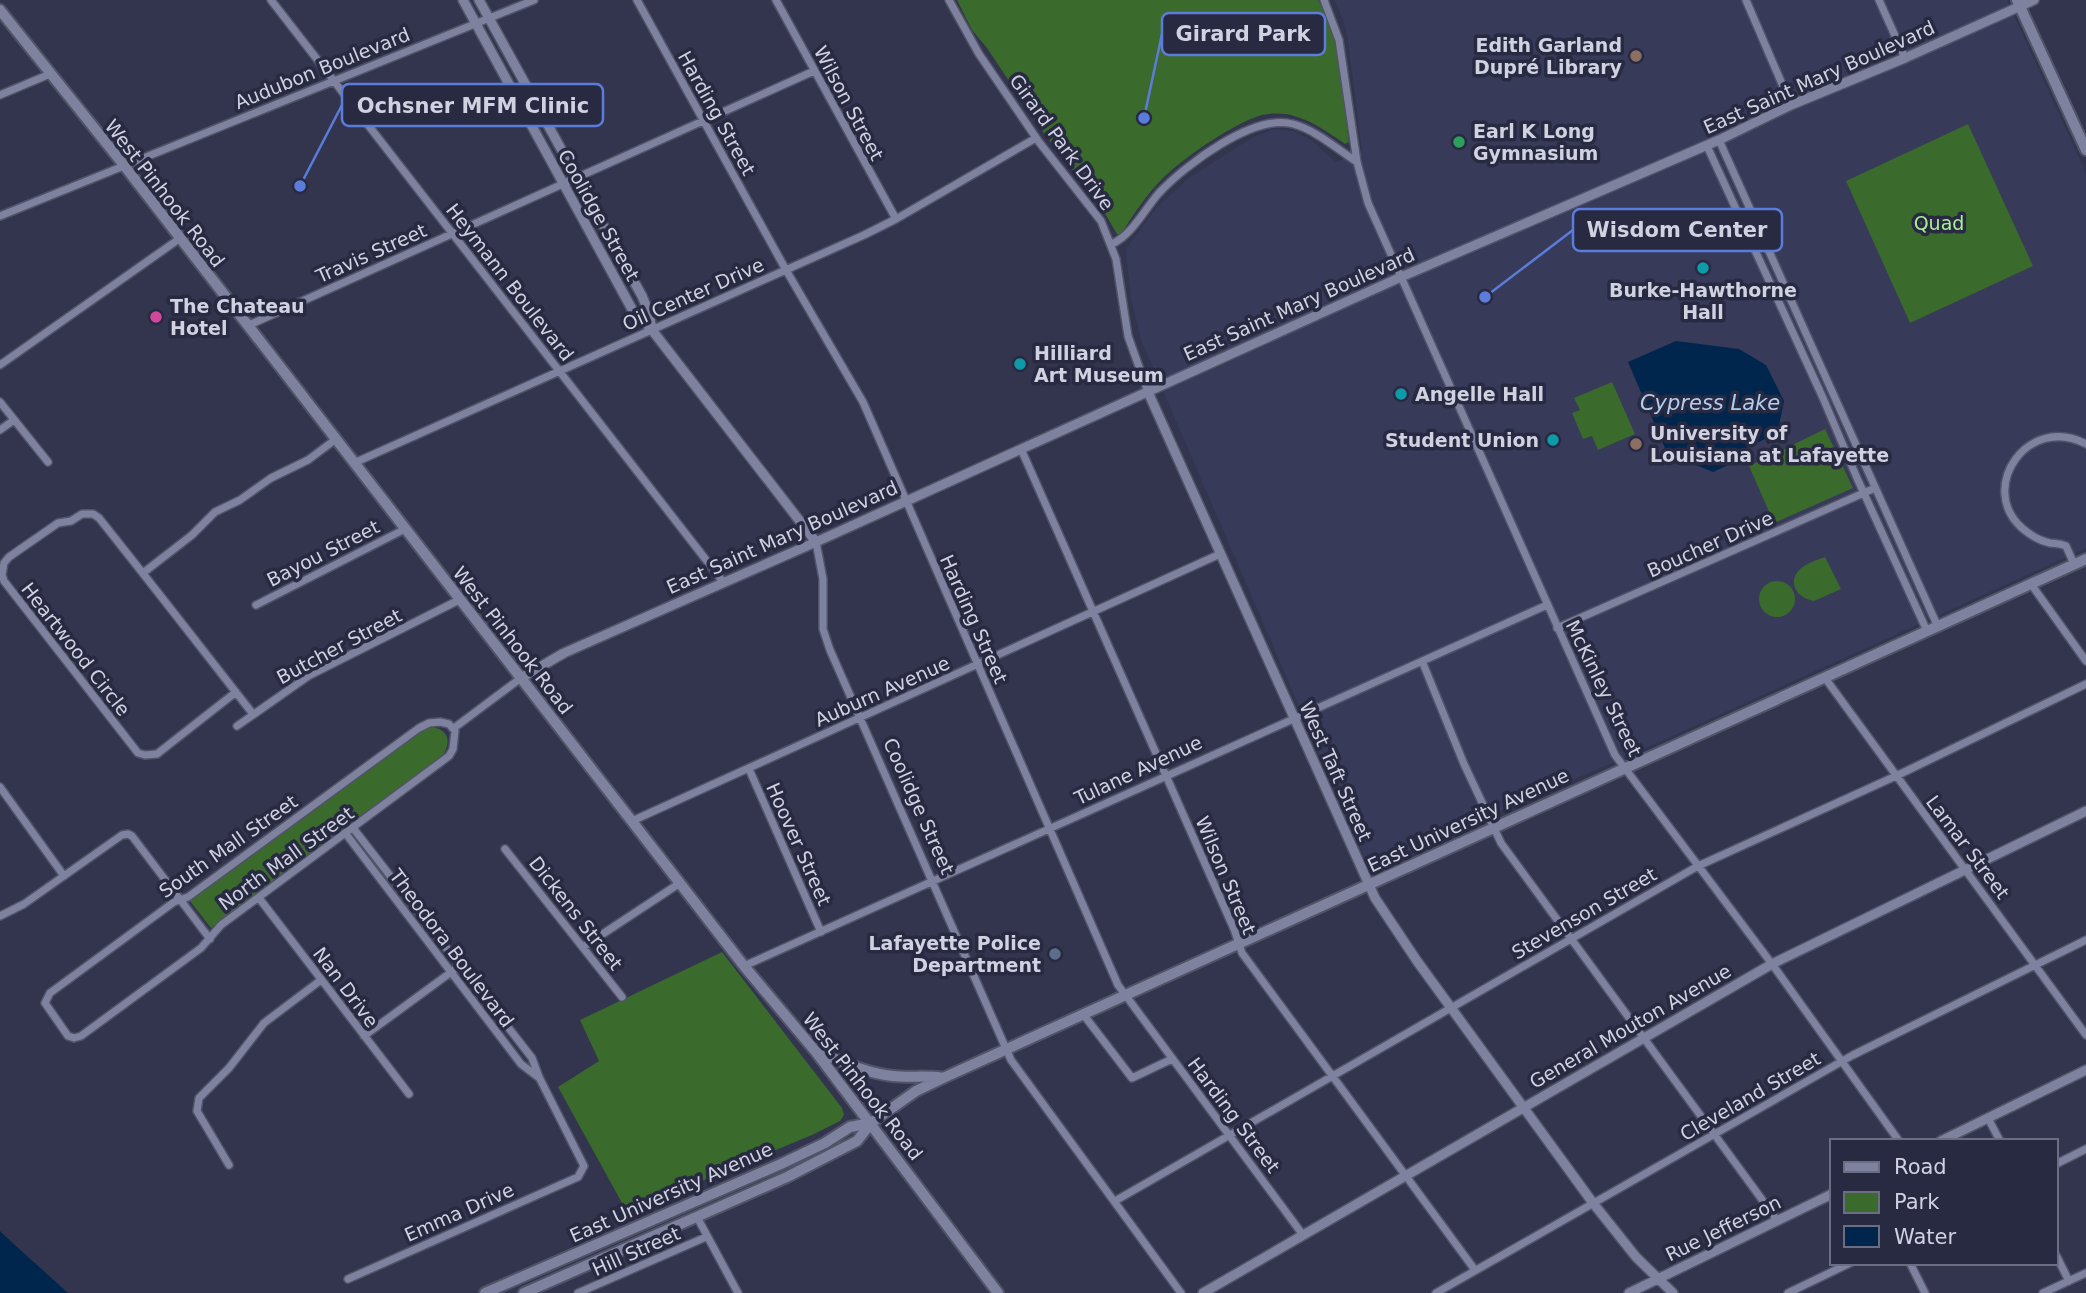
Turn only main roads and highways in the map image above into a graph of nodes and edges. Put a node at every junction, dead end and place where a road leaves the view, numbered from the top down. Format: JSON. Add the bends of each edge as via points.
{"nodes":[{"id":1,"x":2018,"y":3,"type":"edge"},
{"id":2,"x":0,"y":10,"type":"edge"},
{"id":3,"x":2086,"y":150,"type":"edge"},
{"id":4,"x":2086,"y":559,"type":"edge"},
{"id":5,"x":816,"y":1052,"type":"junction"},
{"id":6,"x":943,"y":1078,"type":"junction"},
{"id":7,"x":871,"y":1123,"type":"junction"},
{"id":8,"x":690,"y":1203,"type":"junction"},
{"id":9,"x":697,"y":1217,"type":"junction"},
{"id":10,"x":485,"y":1293,"type":"edge"},
{"id":11,"x":524,"y":1293,"type":"edge"},
{"id":12,"x":998,"y":1293,"type":"edge"}],
"edges":[{"from":1,"to":3,"type":"main road"},
{"from":2,"to":5,"type":"main road","name":"West Pinhook Road","via":[[744,967]]},
{"from":4,"to":6,"type":"main road","name":"East University Avenue"},
{"from":5,"to":6,"type":"main road","via":[[869,1072]]},
{"from":5,"to":7,"type":"main road","name":"West Pinhook Road"},
{"from":6,"to":7,"type":"main road","name":"East University Avenue"},
{"from":7,"to":8,"type":"main road","name":"East University Avenue","via":[[850,1127],[803,1154]]},
{"from":7,"to":9,"type":"main road","name":"East University Avenue","via":[[858,1140]]},
{"from":7,"to":12,"type":"main road","name":"West Pinhook Road"},
{"from":8,"to":9,"type":"main road"},
{"from":8,"to":10,"type":"main road","name":"East University Avenue"},
{"from":9,"to":11,"type":"main road","name":"East University Avenue"}]}
